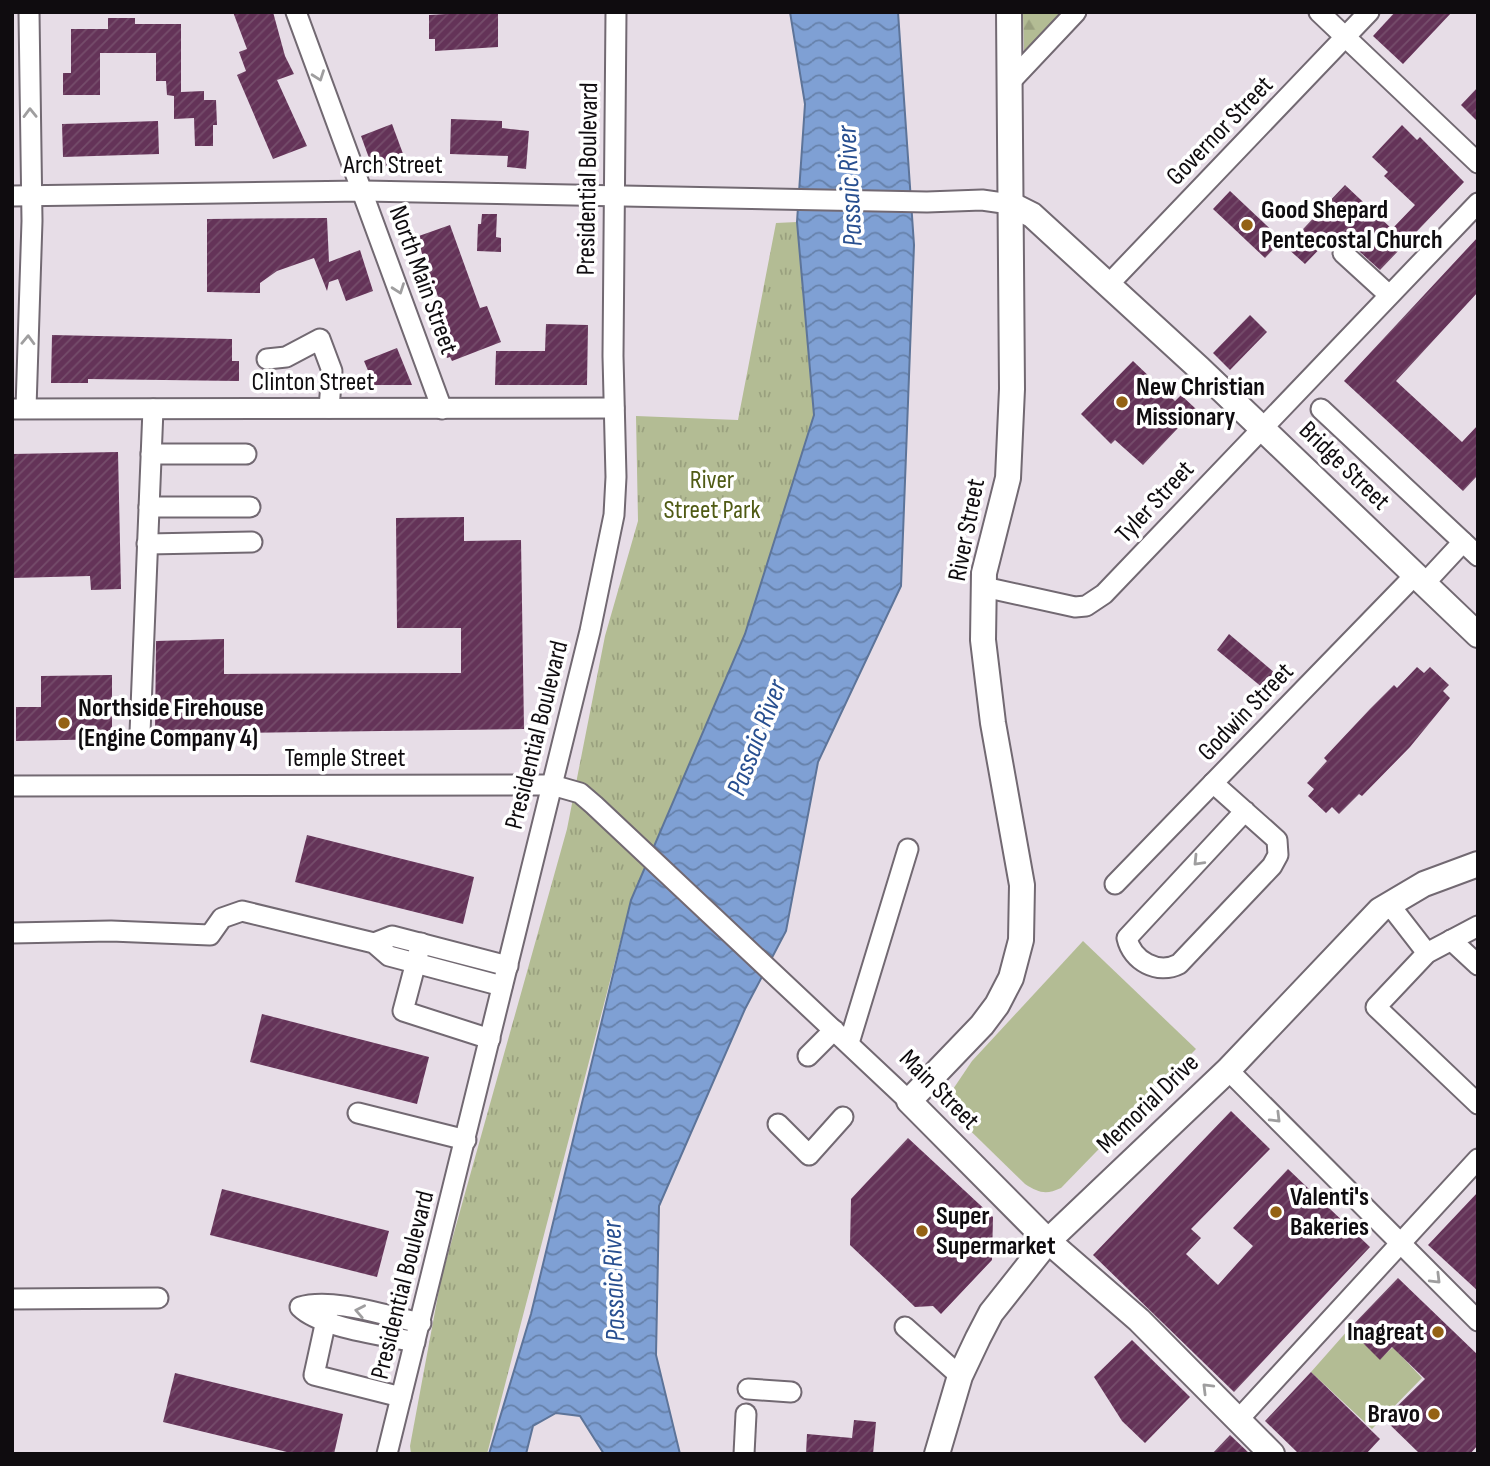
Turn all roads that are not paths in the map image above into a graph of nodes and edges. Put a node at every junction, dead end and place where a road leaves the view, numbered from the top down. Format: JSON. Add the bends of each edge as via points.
{"nodes":[{"id":1,"x":29,"y":12,"type":"edge"},
{"id":2,"x":296,"y":12,"type":"edge"},
{"id":3,"x":616,"y":12,"type":"edge"},
{"id":4,"x":1009,"y":12,"type":"edge"},
{"id":5,"x":1076,"y":12,"type":"edge"},
{"id":6,"x":1319,"y":12,"type":"edge"},
{"id":7,"x":1368,"y":12,"type":"edge"},
{"id":8,"x":1345,"y":37,"type":"junction"},
{"id":9,"x":1009,"y":83,"type":"junction"},
{"id":10,"x":1478,"y":163,"type":"edge"},
{"id":11,"x":363,"y":191,"type":"junction"},
{"id":12,"x":616,"y":194,"type":"junction"},
{"id":13,"x":22,"y":196,"type":"edge"},
{"id":14,"x":1478,"y":203,"type":"edge"},
{"id":15,"x":1010,"y":204,"type":"junction"},
{"id":16,"x":1343,"y":253,"type":"dead end"},
{"id":17,"x":1108,"y":285,"type":"junction"},
{"id":18,"x":1389,"y":295,"type":"junction"},
{"id":19,"x":267,"y":359,"type":"dead end"},
{"id":20,"x":19,"y":408,"type":"edge"},
{"id":21,"x":329,"y":408,"type":"junction"},
{"id":22,"x":614,"y":408,"type":"junction"},
{"id":23,"x":153,"y":409,"type":"junction"},
{"id":24,"x":442,"y":409,"type":"junction"},
{"id":25,"x":1321,"y":409,"type":"dead end"},
{"id":26,"x":1261,"y":428,"type":"junction"},
{"id":27,"x":152,"y":454,"type":"junction"},
{"id":28,"x":246,"y":454,"type":"dead end"},
{"id":29,"x":149,"y":507,"type":"junction"},
{"id":30,"x":250,"y":507,"type":"dead end"},
{"id":31,"x":252,"y":542,"type":"dead end"},
{"id":32,"x":1462,"y":542,"type":"junction"},
{"id":33,"x":147,"y":544,"type":"junction"},
{"id":34,"x":1478,"y":556,"type":"edge"},
{"id":35,"x":1419,"y":579,"type":"junction"},
{"id":36,"x":984,"y":587,"type":"junction"},
{"id":37,"x":1478,"y":635,"type":"edge"},
{"id":38,"x":140,"y":733,"type":"dead end"},
{"id":39,"x":1213,"y":783,"type":"junction"},
{"id":40,"x":552,"y":785,"type":"junction"},
{"id":41,"x":12,"y":786,"type":"edge"},
{"id":42,"x":1245,"y":811,"type":"junction"},
{"id":43,"x":908,"y":849,"type":"dead end"},
{"id":44,"x":1478,"y":864,"type":"edge"},
{"id":45,"x":1115,"y":884,"type":"dead end"},
{"id":46,"x":1389,"y":904,"type":"junction"},
{"id":47,"x":1478,"y":926,"type":"edge"},
{"id":48,"x":12,"y":933,"type":"edge"},
{"id":49,"x":1451,"y":940,"type":"junction"},
{"id":50,"x":374,"y":943,"type":"junction"},
{"id":51,"x":421,"y":943,"type":"junction"},
{"id":52,"x":1427,"y":953,"type":"junction"},
{"id":53,"x":416,"y":964,"type":"junction"},
{"id":54,"x":1478,"y":965,"type":"edge"},
{"id":55,"x":508,"y":966,"type":"junction"},
{"id":56,"x":502,"y":986,"type":"junction"},
{"id":57,"x":834,"y":1030,"type":"junction"},
{"id":58,"x":491,"y":1039,"type":"junction"},
{"id":59,"x":849,"y":1043,"type":"junction"},
{"id":60,"x":808,"y":1056,"type":"dead end"},
{"id":61,"x":1227,"y":1070,"type":"junction"},
{"id":62,"x":909,"y":1101,"type":"junction"},
{"id":63,"x":1478,"y":1104,"type":"edge"},
{"id":64,"x":358,"y":1113,"type":"dead end"},
{"id":65,"x":843,"y":1117,"type":"dead end"},
{"id":66,"x":778,"y":1124,"type":"dead end"},
{"id":67,"x":466,"y":1140,"type":"junction"},
{"id":68,"x":1478,"y":1158,"type":"edge"},
{"id":69,"x":1048,"y":1241,"type":"junction"},
{"id":70,"x":1400,"y":1243,"type":"junction"},
{"id":71,"x":158,"y":1298,"type":"dead end"},
{"id":72,"x":12,"y":1299,"type":"edge"},
{"id":73,"x":300,"y":1307,"type":"dead end"},
{"id":74,"x":327,"y":1313,"type":"junction"},
{"id":75,"x":1478,"y":1321,"type":"edge"},
{"id":76,"x":905,"y":1327,"type":"dead end"},
{"id":77,"x":418,"y":1333,"type":"junction"},
{"id":78,"x":960,"y":1376,"type":"junction"},
{"id":79,"x":748,"y":1389,"type":"dead end"},
{"id":80,"x":791,"y":1392,"type":"dead end"},
{"id":81,"x":401,"y":1397,"type":"junction"},
{"id":82,"x":746,"y":1414,"type":"dead end"},
{"id":83,"x":1238,"y":1420,"type":"junction"},
{"id":84,"x":387,"y":1454,"type":"edge"},
{"id":85,"x":744,"y":1454,"type":"edge"},
{"id":86,"x":937,"y":1454,"type":"edge"},
{"id":87,"x":1272,"y":1454,"type":"edge"}],
"edges":[{"from":13,"to":1,"type":"street","one_way":true},
{"from":2,"to":11,"type":"street","name":"North Main Street","one_way":true},
{"from":3,"to":12,"type":"street","name":"Presidential Boulevard"},
{"from":4,"to":9,"type":"main road","name":"River Street"},
{"from":5,"to":9,"type":"street"},
{"from":6,"to":8,"type":"street"},
{"from":7,"to":8,"type":"street","name":"Governor Street"},
{"from":8,"to":10,"type":"street"},
{"from":8,"to":17,"type":"street","name":"Governor Street"},
{"from":9,"to":15,"type":"main road","name":"River Street"},
{"from":11,"to":12,"type":"street","name":"Arch Street"},
{"from":11,"to":13,"type":"street","name":"Arch Street"},
{"from":11,"to":24,"type":"street","name":"North Main Street","one_way":true},
{"from":12,"to":15,"type":"street","name":"Arch Street"},
{"from":12,"to":22,"type":"street","name":"Presidential Boulevard"},
{"from":20,"to":13,"type":"street","one_way":true},
{"from":14,"to":18,"type":"street","name":"Tyler Street"},
{"from":15,"to":17,"type":"main road","name":"Bridge Street","via":[[1031,215]]},
{"from":15,"to":36,"type":"main road","name":"River Street","via":[[1008,478],[990,541]]},
{"from":16,"to":18,"type":"street"},
{"from":17,"to":26,"type":"main road","name":"Bridge Street"},
{"from":18,"to":26,"type":"street","name":"Tyler Street"},
{"from":19,"to":21,"type":"street","via":[[286,357],[320,339],[332,372]]},
{"from":20,"to":23,"type":"street","name":"Clinton Street"},
{"from":21,"to":23,"type":"street","name":"Clinton Street"},
{"from":21,"to":24,"type":"street","name":"Clinton Street"},
{"from":22,"to":24,"type":"street","name":"Clinton Street"},
{"from":22,"to":40,"type":"street","name":"Presidential Boulevard","via":[[614,515]]},
{"from":23,"to":27,"type":"street"},
{"from":25,"to":32,"type":"street"},
{"from":26,"to":35,"type":"main road","name":"Bridge Street"},
{"from":26,"to":36,"type":"street","name":"Tyler Street","via":[[1094,602],[1066,606]]},
{"from":27,"to":28,"type":"street"},
{"from":27,"to":29,"type":"street"},
{"from":29,"to":30,"type":"street"},
{"from":29,"to":33,"type":"street"},
{"from":31,"to":33,"type":"street"},
{"from":32,"to":34,"type":"street"},
{"from":32,"to":35,"type":"street","name":"Godwin Street"},
{"from":33,"to":38,"type":"street"},
{"from":35,"to":37,"type":"main road","name":"Bridge Street"},
{"from":35,"to":39,"type":"street","name":"Godwin Street"},
{"from":36,"to":62,"type":"main road","name":"River Street","via":[[985,661],[1022,885],[1021,940],[1011,978],[997,1005]]},
{"from":39,"to":42,"type":"street"},
{"from":39,"to":45,"type":"street","name":"Godwin Street"},
{"from":40,"to":41,"type":"street","name":"Temple Street"},
{"from":40,"to":55,"type":"street","name":"Presidential Boulevard"},
{"from":40,"to":57,"type":"street","name":"Main Street","via":[[580,793]]},
{"from":42,"to":42,"type":"street","one_way":true,"via":[[1127,938],[1129,948],[1155,969],[1179,964],[1272,866],[1278,855],[1277,840]]},
{"from":43,"to":59,"type":"street"},
{"from":44,"to":46,"type":"main road","name":"Memorial Drive","via":[[1424,884]]},
{"from":46,"to":52,"type":"street"},
{"from":46,"to":61,"type":"main road","name":"Memorial Drive"},
{"from":47,"to":49,"type":"street"},
{"from":48,"to":50,"type":"street","via":[[210,934],[222,918],[242,911]]},
{"from":49,"to":52,"type":"street"},
{"from":49,"to":54,"type":"street"},
{"from":50,"to":51,"type":"street","via":[[392,936]]},
{"from":50,"to":53,"type":"street","via":[[389,956]]},
{"from":51,"to":53,"type":"street"},
{"from":51,"to":55,"type":"street"},
{"from":52,"to":63,"type":"street","via":[[1376,1007]]},
{"from":53,"to":56,"type":"street"},
{"from":53,"to":58,"type":"street","via":[[403,1012]]},
{"from":55,"to":56,"type":"street","name":"Presidential Boulevard"},
{"from":56,"to":58,"type":"street","name":"Presidential Boulevard"},
{"from":57,"to":59,"type":"street","name":"Main Street"},
{"from":57,"to":60,"type":"street"},
{"from":58,"to":67,"type":"street","name":"Presidential Boulevard"},
{"from":59,"to":62,"type":"street","name":"Main Street"},
{"from":61,"to":69,"type":"main road","name":"Memorial Drive"},
{"from":61,"to":70,"type":"street","one_way":true},
{"from":62,"to":69,"type":"main road","name":"Main Street"},
{"from":64,"to":67,"type":"street"},
{"from":65,"to":66,"type":"street","via":[[809,1155]]},
{"from":67,"to":77,"type":"street","name":"Presidential Boulevard"},
{"from":68,"to":70,"type":"street"},
{"from":69,"to":78,"type":"main road","name":"Memorial Drive","via":[[991,1313]]},
{"from":83,"to":69,"type":"main road","name":"Main Street","one_way":true,"via":[[1139,1320]]},
{"from":70,"to":75,"type":"street","one_way":true},
{"from":70,"to":83,"type":"street"},
{"from":71,"to":72,"type":"street"},
{"from":73,"to":74,"type":"street","via":[[309,1316]]},
{"from":77,"to":74,"type":"street","one_way":true},
{"from":74,"to":81,"type":"street","via":[[314,1375]]},
{"from":76,"to":78,"type":"street"},
{"from":77,"to":81,"type":"street","name":"Presidential Boulevard"},
{"from":78,"to":86,"type":"main road","name":"Memorial Drive"},
{"from":79,"to":80,"type":"street"},
{"from":81,"to":84,"type":"street","name":"Presidential Boulevard"},
{"from":82,"to":85,"type":"street"},
{"from":83,"to":87,"type":"main road","name":"Main Street"}]}
